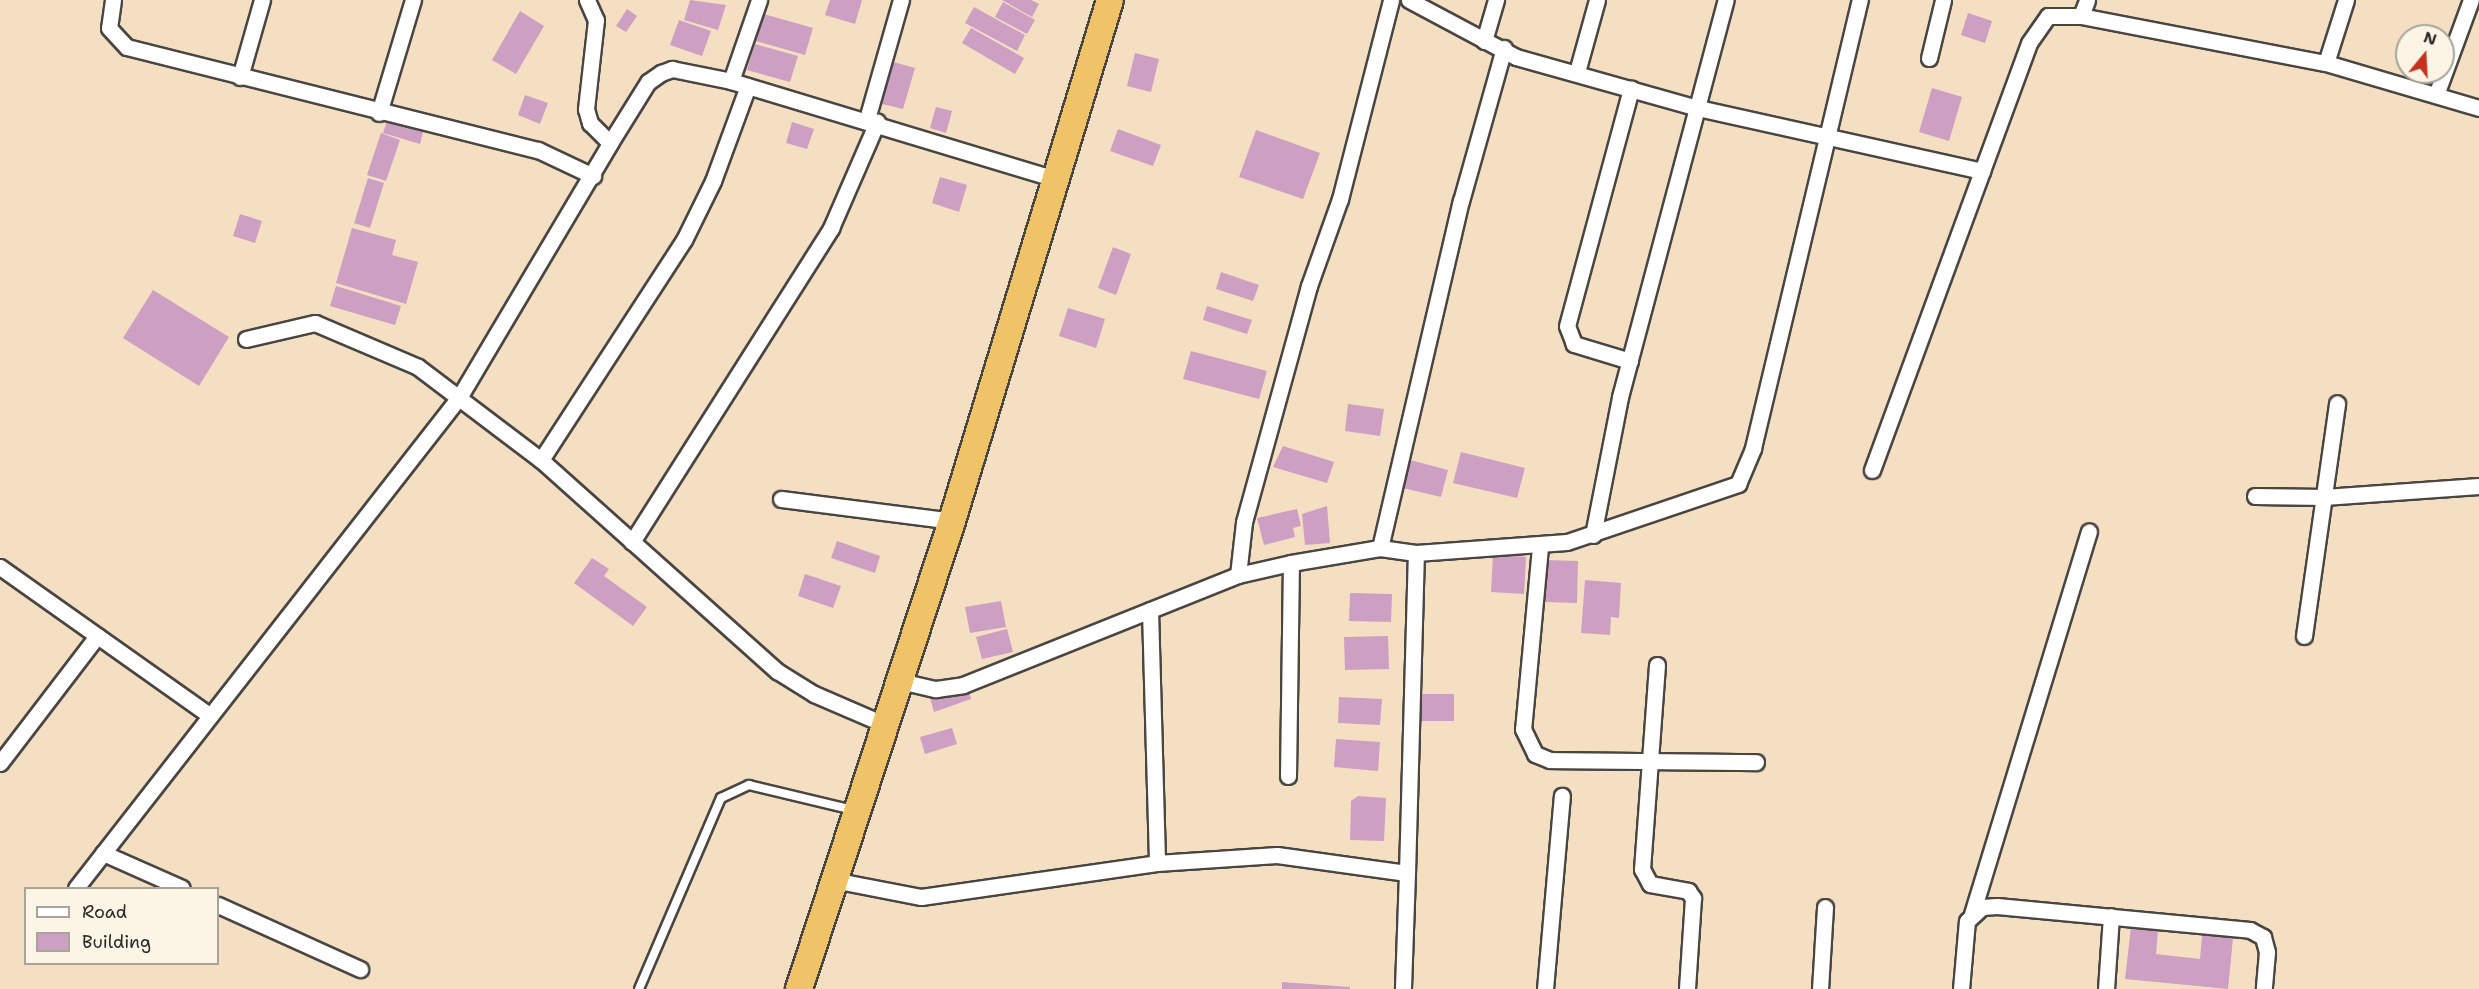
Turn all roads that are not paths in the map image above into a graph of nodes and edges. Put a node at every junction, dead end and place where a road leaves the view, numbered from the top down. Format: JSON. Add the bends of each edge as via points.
{"nodes":[{"id":1,"x":113,"y":0,"type":"edge"},
{"id":2,"x":262,"y":0,"type":"edge"},
{"id":3,"x":413,"y":0,"type":"edge"},
{"id":4,"x":587,"y":0,"type":"edge"},
{"id":5,"x":759,"y":0,"type":"edge"},
{"id":6,"x":901,"y":0,"type":"edge"},
{"id":7,"x":1110,"y":0,"type":"edge"},
{"id":8,"x":1391,"y":0,"type":"edge"},
{"id":9,"x":1409,"y":0,"type":"edge"},
{"id":10,"x":1496,"y":0,"type":"edge"},
{"id":11,"x":1597,"y":0,"type":"edge"},
{"id":12,"x":1726,"y":0,"type":"edge"},
{"id":13,"x":1860,"y":0,"type":"edge"},
{"id":14,"x":1943,"y":0,"type":"edge"},
{"id":15,"x":2087,"y":0,"type":"edge"},
{"id":16,"x":2346,"y":0,"type":"edge"},
{"id":17,"x":2471,"y":0,"type":"edge"},
{"id":18,"x":2081,"y":16,"type":"junction"},
{"id":19,"x":1484,"y":41,"type":"junction"},
{"id":20,"x":1504,"y":48,"type":"junction"},
{"id":21,"x":1929,"y":58,"type":"dead end"},
{"id":22,"x":2326,"y":63,"type":"junction"},
{"id":23,"x":1577,"y":72,"type":"junction"},
{"id":24,"x":240,"y":77,"type":"junction"},
{"id":25,"x":731,"y":81,"type":"junction"},
{"id":26,"x":748,"y":86,"type":"junction"},
{"id":27,"x":1631,"y":88,"type":"junction"},
{"id":28,"x":2436,"y":95,"type":"junction"},
{"id":29,"x":1698,"y":108,"type":"junction"},
{"id":30,"x":2479,"y":108,"type":"edge"},
{"id":31,"x":379,"y":113,"type":"junction"},
{"id":32,"x":872,"y":120,"type":"junction"},
{"id":33,"x":1825,"y":136,"type":"junction"},
{"id":34,"x":610,"y":143,"type":"junction"},
{"id":35,"x":1982,"y":171,"type":"junction"},
{"id":36,"x":593,"y":176,"type":"junction"},
{"id":37,"x":1058,"y":180,"type":"junction"},
{"id":38,"x":246,"y":339,"type":"dead end"},
{"id":39,"x":1630,"y":362,"type":"junction"},
{"id":40,"x":460,"y":396,"type":"junction"},
{"id":41,"x":2337,"y":403,"type":"dead end"},
{"id":42,"x":541,"y":460,"type":"junction"},
{"id":43,"x":1872,"y":470,"type":"dead end"},
{"id":44,"x":2479,"y":486,"type":"edge"},
{"id":45,"x":2255,"y":496,"type":"dead end"},
{"id":46,"x":2324,"y":497,"type":"junction"},
{"id":47,"x":781,"y":499,"type":"dead end"},
{"id":48,"x":952,"y":521,"type":"junction"},
{"id":49,"x":2089,"y":531,"type":"dead end"},
{"id":50,"x":1593,"y":535,"type":"junction"},
{"id":51,"x":632,"y":542,"type":"junction"},
{"id":52,"x":1540,"y":547,"type":"junction"},
{"id":53,"x":1380,"y":548,"type":"junction"},
{"id":54,"x":1416,"y":553,"type":"junction"},
{"id":55,"x":1291,"y":563,"type":"junction"},
{"id":56,"x":0,"y":567,"type":"edge"},
{"id":57,"x":1238,"y":575,"type":"junction"},
{"id":58,"x":1150,"y":610,"type":"junction"},
{"id":59,"x":96,"y":636,"type":"junction"},
{"id":60,"x":2304,"y":636,"type":"dead end"},
{"id":61,"x":1657,"y":665,"type":"dead end"},
{"id":62,"x":900,"y":681,"type":"junction"},
{"id":63,"x":209,"y":715,"type":"junction"},
{"id":64,"x":885,"y":724,"type":"junction"},
{"id":65,"x":1650,"y":761,"type":"junction"},
{"id":66,"x":1756,"y":762,"type":"dead end"},
{"id":67,"x":0,"y":764,"type":"edge"},
{"id":68,"x":1288,"y":776,"type":"dead end"},
{"id":69,"x":1562,"y":796,"type":"dead end"},
{"id":70,"x":856,"y":811,"type":"junction"},
{"id":71,"x":104,"y":853,"type":"junction"},
{"id":72,"x":1157,"y":863,"type":"junction"},
{"id":73,"x":1407,"y":873,"type":"junction"},
{"id":74,"x":833,"y":880,"type":"junction"},
{"id":75,"x":77,"y":887,"type":"edge"},
{"id":76,"x":180,"y":887,"type":"edge"},
{"id":77,"x":219,"y":905,"type":"edge"},
{"id":78,"x":1825,"y":907,"type":"dead end"},
{"id":79,"x":1972,"y":914,"type":"junction"},
{"id":80,"x":2111,"y":916,"type":"junction"},
{"id":81,"x":360,"y":969,"type":"dead end"},
{"id":82,"x":639,"y":989,"type":"edge"},
{"id":83,"x":799,"y":989,"type":"edge"},
{"id":84,"x":1403,"y":989,"type":"edge"},
{"id":85,"x":1545,"y":989,"type":"edge"},
{"id":86,"x":1687,"y":989,"type":"edge"},
{"id":87,"x":1820,"y":989,"type":"edge"},
{"id":88,"x":1961,"y":989,"type":"edge"},
{"id":89,"x":2106,"y":989,"type":"edge"},
{"id":90,"x":2264,"y":989,"type":"edge"}],
"edges":[{"from":1,"to":24,"type":"street","via":[[109,28],[127,48]]},
{"from":2,"to":24,"type":"street"},
{"from":3,"to":31,"type":"street"},
{"from":4,"to":34,"type":"street","via":[[596,20],[586,109],[590,123]]},
{"from":5,"to":25,"type":"street"},
{"from":6,"to":32,"type":"street"},
{"from":7,"to":37,"type":"highway"},
{"from":8,"to":57,"type":"street","via":[[1340,199],[1309,286],[1244,522]]},
{"from":9,"to":19,"type":"street"},
{"from":10,"to":19,"type":"street"},
{"from":11,"to":23,"type":"street"},
{"from":12,"to":29,"type":"street"},
{"from":13,"to":33,"type":"street"},
{"from":14,"to":21,"type":"street"},
{"from":15,"to":18,"type":"street"},
{"from":16,"to":22,"type":"street"},
{"from":17,"to":28,"type":"street"},
{"from":18,"to":22,"type":"street"},
{"from":18,"to":35,"type":"street","via":[[2048,16],[2038,25]]},
{"from":19,"to":20,"type":"street"},
{"from":20,"to":23,"type":"street","via":[[1516,57]]},
{"from":20,"to":53,"type":"street","via":[[1448,256]]},
{"from":22,"to":28,"type":"street"},
{"from":23,"to":27,"type":"street"},
{"from":24,"to":31,"type":"street"},
{"from":25,"to":26,"type":"street"},
{"from":25,"to":34,"type":"street","via":[[672,69],[661,73],[648,82]]},
{"from":26,"to":32,"type":"street"},
{"from":26,"to":42,"type":"street","via":[[713,182],[684,240]]},
{"from":27,"to":29,"type":"street"},
{"from":27,"to":39,"type":"street","via":[[1567,326],[1574,344]]},
{"from":28,"to":30,"type":"street"},
{"from":29,"to":33,"type":"street"},
{"from":29,"to":39,"type":"street"},
{"from":31,"to":36,"type":"street","via":[[538,150]]},
{"from":32,"to":37,"type":"street"},
{"from":32,"to":51,"type":"street","via":[[831,228]]},
{"from":33,"to":35,"type":"street"},
{"from":33,"to":50,"type":"street","via":[[1747,469],[1738,484],[1719,493]]},
{"from":34,"to":36,"type":"street"},
{"from":35,"to":43,"type":"street"},
{"from":36,"to":40,"type":"street"},
{"from":37,"to":48,"type":"highway"},
{"from":38,"to":40,"type":"street","via":[[300,324],[330,326],[418,368]]},
{"from":39,"to":50,"type":"street"},
{"from":40,"to":42,"type":"street"},
{"from":40,"to":63,"type":"street"},
{"from":41,"to":46,"type":"street"},
{"from":42,"to":51,"type":"street"},
{"from":44,"to":46,"type":"street"},
{"from":45,"to":46,"type":"street"},
{"from":46,"to":60,"type":"street"},
{"from":47,"to":48,"type":"street"},
{"from":48,"to":62,"type":"highway"},
{"from":49,"to":79,"type":"street"},
{"from":50,"to":52,"type":"street"},
{"from":51,"to":64,"type":"street","via":[[777,670],[814,694]]},
{"from":52,"to":54,"type":"street"},
{"from":52,"to":65,"type":"street","via":[[1526,743],[1550,760]]},
{"from":53,"to":54,"type":"street"},
{"from":53,"to":55,"type":"street"},
{"from":54,"to":73,"type":"street"},
{"from":55,"to":57,"type":"street"},
{"from":55,"to":68,"type":"street"},
{"from":56,"to":59,"type":"street"},
{"from":57,"to":58,"type":"street"},
{"from":58,"to":62,"type":"street","via":[[952,689]]},
{"from":58,"to":72,"type":"street"},
{"from":59,"to":63,"type":"street"},
{"from":59,"to":67,"type":"street"},
{"from":61,"to":65,"type":"street"},
{"from":62,"to":64,"type":"highway"},
{"from":63,"to":71,"type":"street"},
{"from":64,"to":70,"type":"highway"},
{"from":65,"to":66,"type":"street"},
{"from":65,"to":86,"type":"street","via":[[1642,869],[1650,884],[1688,891],[1693,898]]},
{"from":69,"to":85,"type":"street"},
{"from":70,"to":74,"type":"highway"},
{"from":70,"to":82,"type":"lane","via":[[748,785],[721,798]]},
{"from":71,"to":75,"type":"street"},
{"from":71,"to":76,"type":"street"},
{"from":72,"to":73,"type":"street","via":[[1277,855]]},
{"from":72,"to":74,"type":"street","via":[[921,897]]},
{"from":73,"to":84,"type":"street"},
{"from":74,"to":83,"type":"highway"},
{"from":77,"to":81,"type":"street"},
{"from":78,"to":87,"type":"street"},
{"from":79,"to":80,"type":"street","via":[[1997,906]]},
{"from":79,"to":88,"type":"street"},
{"from":80,"to":89,"type":"street"},
{"from":80,"to":90,"type":"street","via":[[2250,930],[2263,937],[2267,952]]}]}
